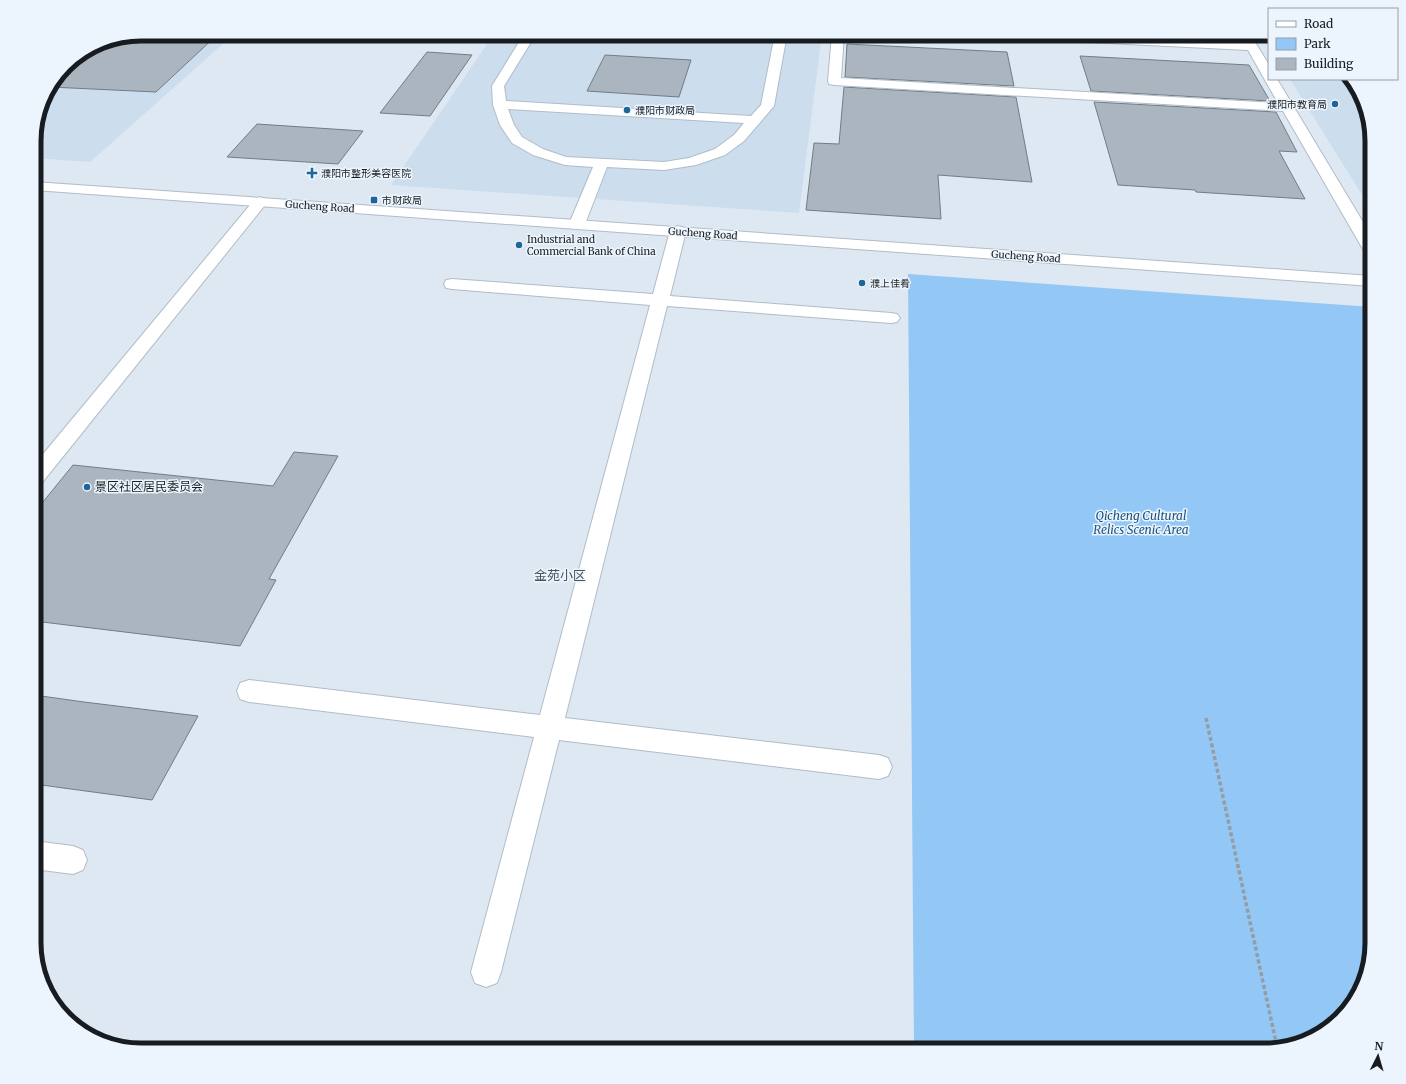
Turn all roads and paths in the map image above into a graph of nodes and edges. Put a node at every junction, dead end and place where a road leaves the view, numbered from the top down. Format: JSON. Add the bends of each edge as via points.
{"nodes":[{"id":1,"x":526,"y":41,"type":"edge"},
{"id":2,"x":780,"y":41,"type":"edge"},
{"id":3,"x":837,"y":41,"type":"edge"},
{"id":4,"x":1138,"y":41,"type":"edge"},
{"id":5,"x":1248,"y":41,"type":"edge"},
{"id":6,"x":1252,"y":47,"type":"junction"},
{"id":7,"x":1268,"y":74,"type":"edge"},
{"id":8,"x":1272,"y":80,"type":"edge"},
{"id":9,"x":500,"y":105,"type":"junction"},
{"id":10,"x":1287,"y":107,"type":"junction"},
{"id":11,"x":754,"y":120,"type":"junction"},
{"id":12,"x":602,"y":163,"type":"junction"},
{"id":13,"x":41,"y":186,"type":"edge"},
{"id":14,"x":260,"y":202,"type":"junction"},
{"id":15,"x":577,"y":224,"type":"junction"},
{"id":16,"x":678,"y":231,"type":"junction"},
{"id":17,"x":1365,"y":239,"type":"edge"},
{"id":18,"x":1365,"y":280,"type":"edge"},
{"id":19,"x":452,"y":284,"type":"dead end"},
{"id":20,"x":660,"y":300,"type":"junction"},
{"id":21,"x":891,"y":318,"type":"dead end"},
{"id":22,"x":41,"y":470,"type":"edge"},
{"id":23,"x":249,"y":691,"type":"dead end"},
{"id":24,"x":1206,"y":718,"type":"dead end"},
{"id":25,"x":549,"y":727,"type":"junction"},
{"id":26,"x":879,"y":767,"type":"dead end"},
{"id":27,"x":41,"y":856,"type":"edge"},
{"id":28,"x":73,"y":860,"type":"dead end"},
{"id":29,"x":486,"y":972,"type":"dead end"},
{"id":30,"x":1276,"y":1042,"type":"edge"}],
"edges":[{"from":1,"to":9,"type":"street","via":[[498,86]]},
{"from":2,"to":11,"type":"street","via":[[767,106]]},
{"from":3,"to":10,"type":"street","via":[[834,81]]},
{"from":4,"to":6,"type":"street"},
{"from":5,"to":6,"type":"street"},
{"from":6,"to":7,"type":"street"},
{"from":8,"to":10,"type":"street"},
{"from":9,"to":11,"type":"street"},
{"from":9,"to":12,"type":"street","via":[[507,125],[517,140],[538,152],[565,161]]},
{"from":10,"to":17,"type":"street"},
{"from":11,"to":12,"type":"street","via":[[739,138],[720,152],[691,162],[664,166]]},
{"from":12,"to":15,"type":"street"},
{"from":13,"to":14,"type":"street","name":"Gucheng Road"},
{"from":14,"to":15,"type":"street","name":"Gucheng Road"},
{"from":14,"to":22,"type":"street"},
{"from":15,"to":16,"type":"street","name":"Gucheng Road"},
{"from":16,"to":18,"type":"street","name":"Gucheng Road"},
{"from":16,"to":20,"type":"street"},
{"from":19,"to":20,"type":"street"},
{"from":20,"to":21,"type":"street"},
{"from":20,"to":25,"type":"street"},
{"from":23,"to":25,"type":"street"},
{"from":24,"to":30,"type":"path"},
{"from":25,"to":26,"type":"street"},
{"from":25,"to":29,"type":"street"},
{"from":27,"to":28,"type":"street"}]}
